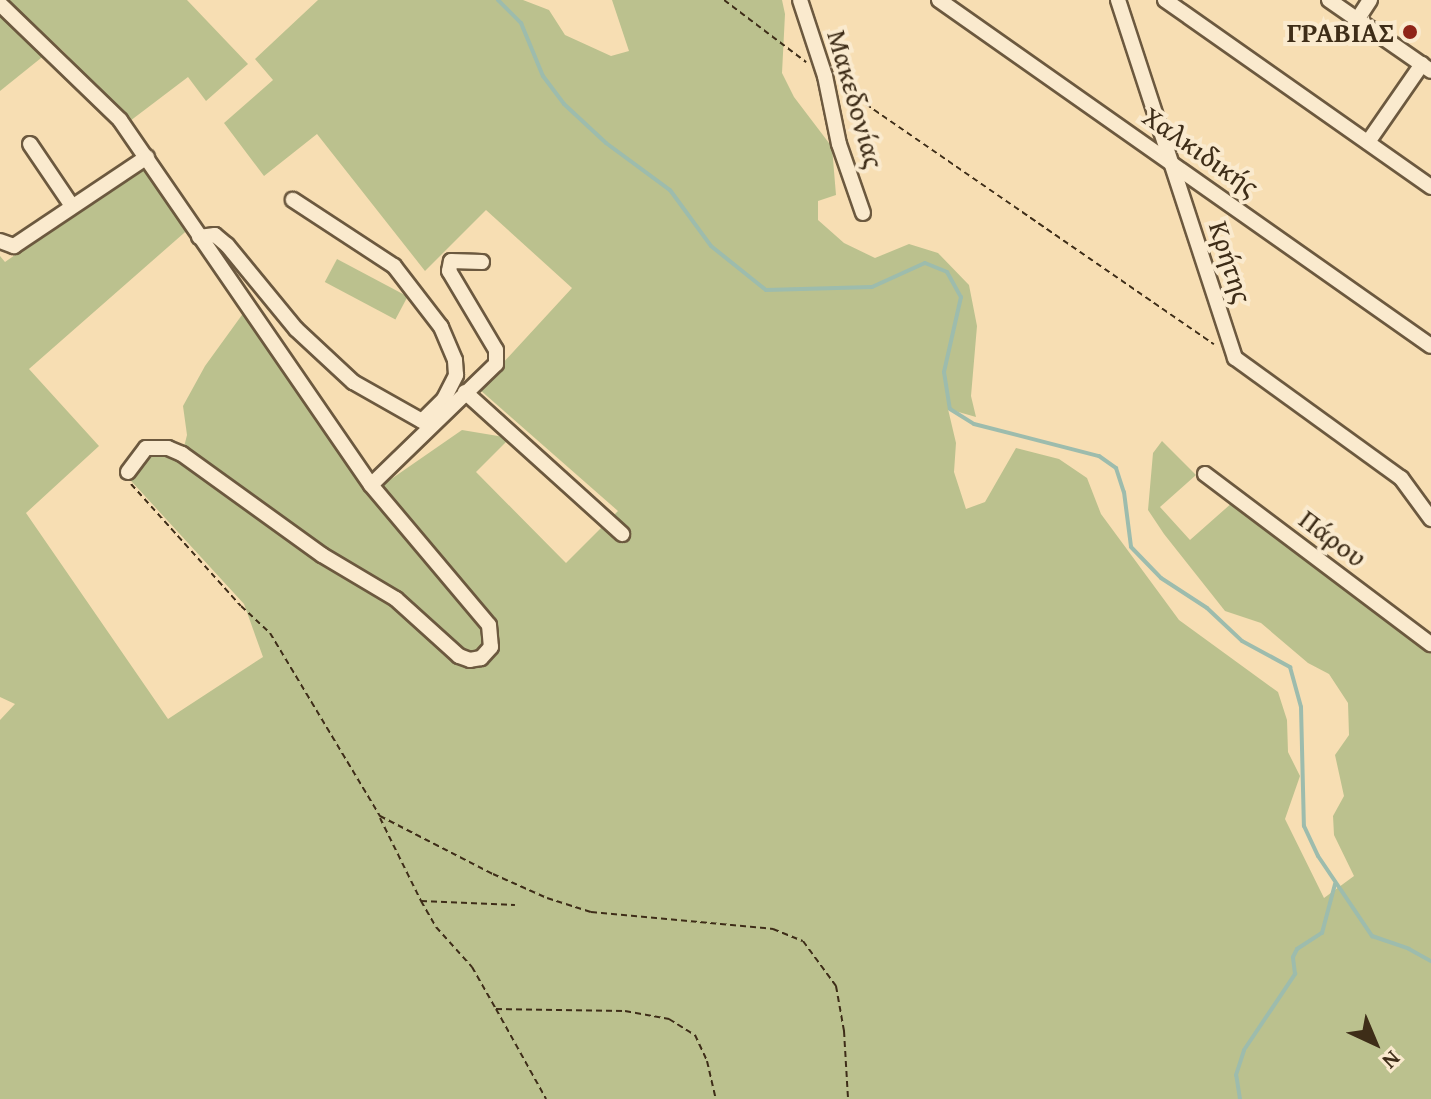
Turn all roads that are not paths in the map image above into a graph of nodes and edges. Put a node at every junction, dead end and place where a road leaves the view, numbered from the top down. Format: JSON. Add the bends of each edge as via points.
{"nodes":[{"id":1,"x":800,"y":0,"type":"edge"},
{"id":2,"x":939,"y":0,"type":"edge"},
{"id":3,"x":1118,"y":0,"type":"edge"},
{"id":4,"x":1165,"y":0,"type":"edge"},
{"id":5,"x":1329,"y":0,"type":"edge"},
{"id":6,"x":1370,"y":0,"type":"edge"},
{"id":7,"x":0,"y":4,"type":"edge"},
{"id":8,"x":1357,"y":20,"type":"junction"},
{"id":9,"x":1426,"y":68,"type":"edge"},
{"id":10,"x":1368,"y":142,"type":"junction"},
{"id":11,"x":30,"y":144,"type":"dead end"},
{"id":12,"x":147,"y":157,"type":"junction"},
{"id":13,"x":1170,"y":161,"type":"junction"},
{"id":14,"x":1431,"y":187,"type":"edge"},
{"id":15,"x":293,"y":200,"type":"dead end"},
{"id":16,"x":72,"y":206,"type":"junction"},
{"id":17,"x":863,"y":213,"type":"dead end"},
{"id":18,"x":199,"y":237,"type":"junction"},
{"id":19,"x":0,"y":241,"type":"edge"},
{"id":20,"x":482,"y":262,"type":"dead end"},
{"id":21,"x":1431,"y":346,"type":"edge"},
{"id":22,"x":465,"y":392,"type":"junction"},
{"id":23,"x":422,"y":421,"type":"junction"},
{"id":24,"x":398,"y":445,"type":"dead end"},
{"id":25,"x":128,"y":472,"type":"road end"},
{"id":26,"x":1205,"y":474,"type":"dead end"},
{"id":27,"x":371,"y":485,"type":"junction"},
{"id":28,"x":1431,"y":519,"type":"edge"},
{"id":29,"x":622,"y":534,"type":"dead end"},
{"id":30,"x":1431,"y":644,"type":"edge"}],
"edges":[{"from":1,"to":17,"type":"street","name":"Μακεδονίας"},
{"from":2,"to":13,"type":"street","name":"Χαλκιδικής"},
{"from":3,"to":13,"type":"street","name":"Κρήτης"},
{"from":4,"to":10,"type":"street"},
{"from":5,"to":8,"type":"street"},
{"from":6,"to":8,"type":"street"},
{"from":7,"to":12,"type":"street","via":[[120,120]]},
{"from":8,"to":9,"type":"street"},
{"from":9,"to":10,"type":"street"},
{"from":10,"to":14,"type":"street"},
{"from":11,"to":16,"type":"street"},
{"from":12,"to":16,"type":"street"},
{"from":12,"to":18,"type":"street"},
{"from":13,"to":21,"type":"street","name":"Χαλκιδικής"},
{"from":13,"to":28,"type":"street","name":"Κρήτης","via":[[1235,358],[1401,478]]},
{"from":15,"to":23,"type":"street","via":[[394,266],[441,327],[456,375],[444,399]]},
{"from":16,"to":19,"type":"street","via":[[14,246]]},
{"from":18,"to":23,"type":"street","via":[[215,235],[227,245],[296,329],[353,382]]},
{"from":18,"to":27,"type":"street"},
{"from":20,"to":22,"type":"street","via":[[451,261],[449,271],[498,357]]},
{"from":22,"to":27,"type":"street"},
{"from":22,"to":29,"type":"street"},
{"from":23,"to":24,"type":"street"},
{"from":25,"to":27,"type":"street","via":[[146,448],[182,454],[322,555],[396,599],[459,656],[481,658],[491,647],[489,625]]},
{"from":26,"to":30,"type":"street","name":"Πάρου"}]}
